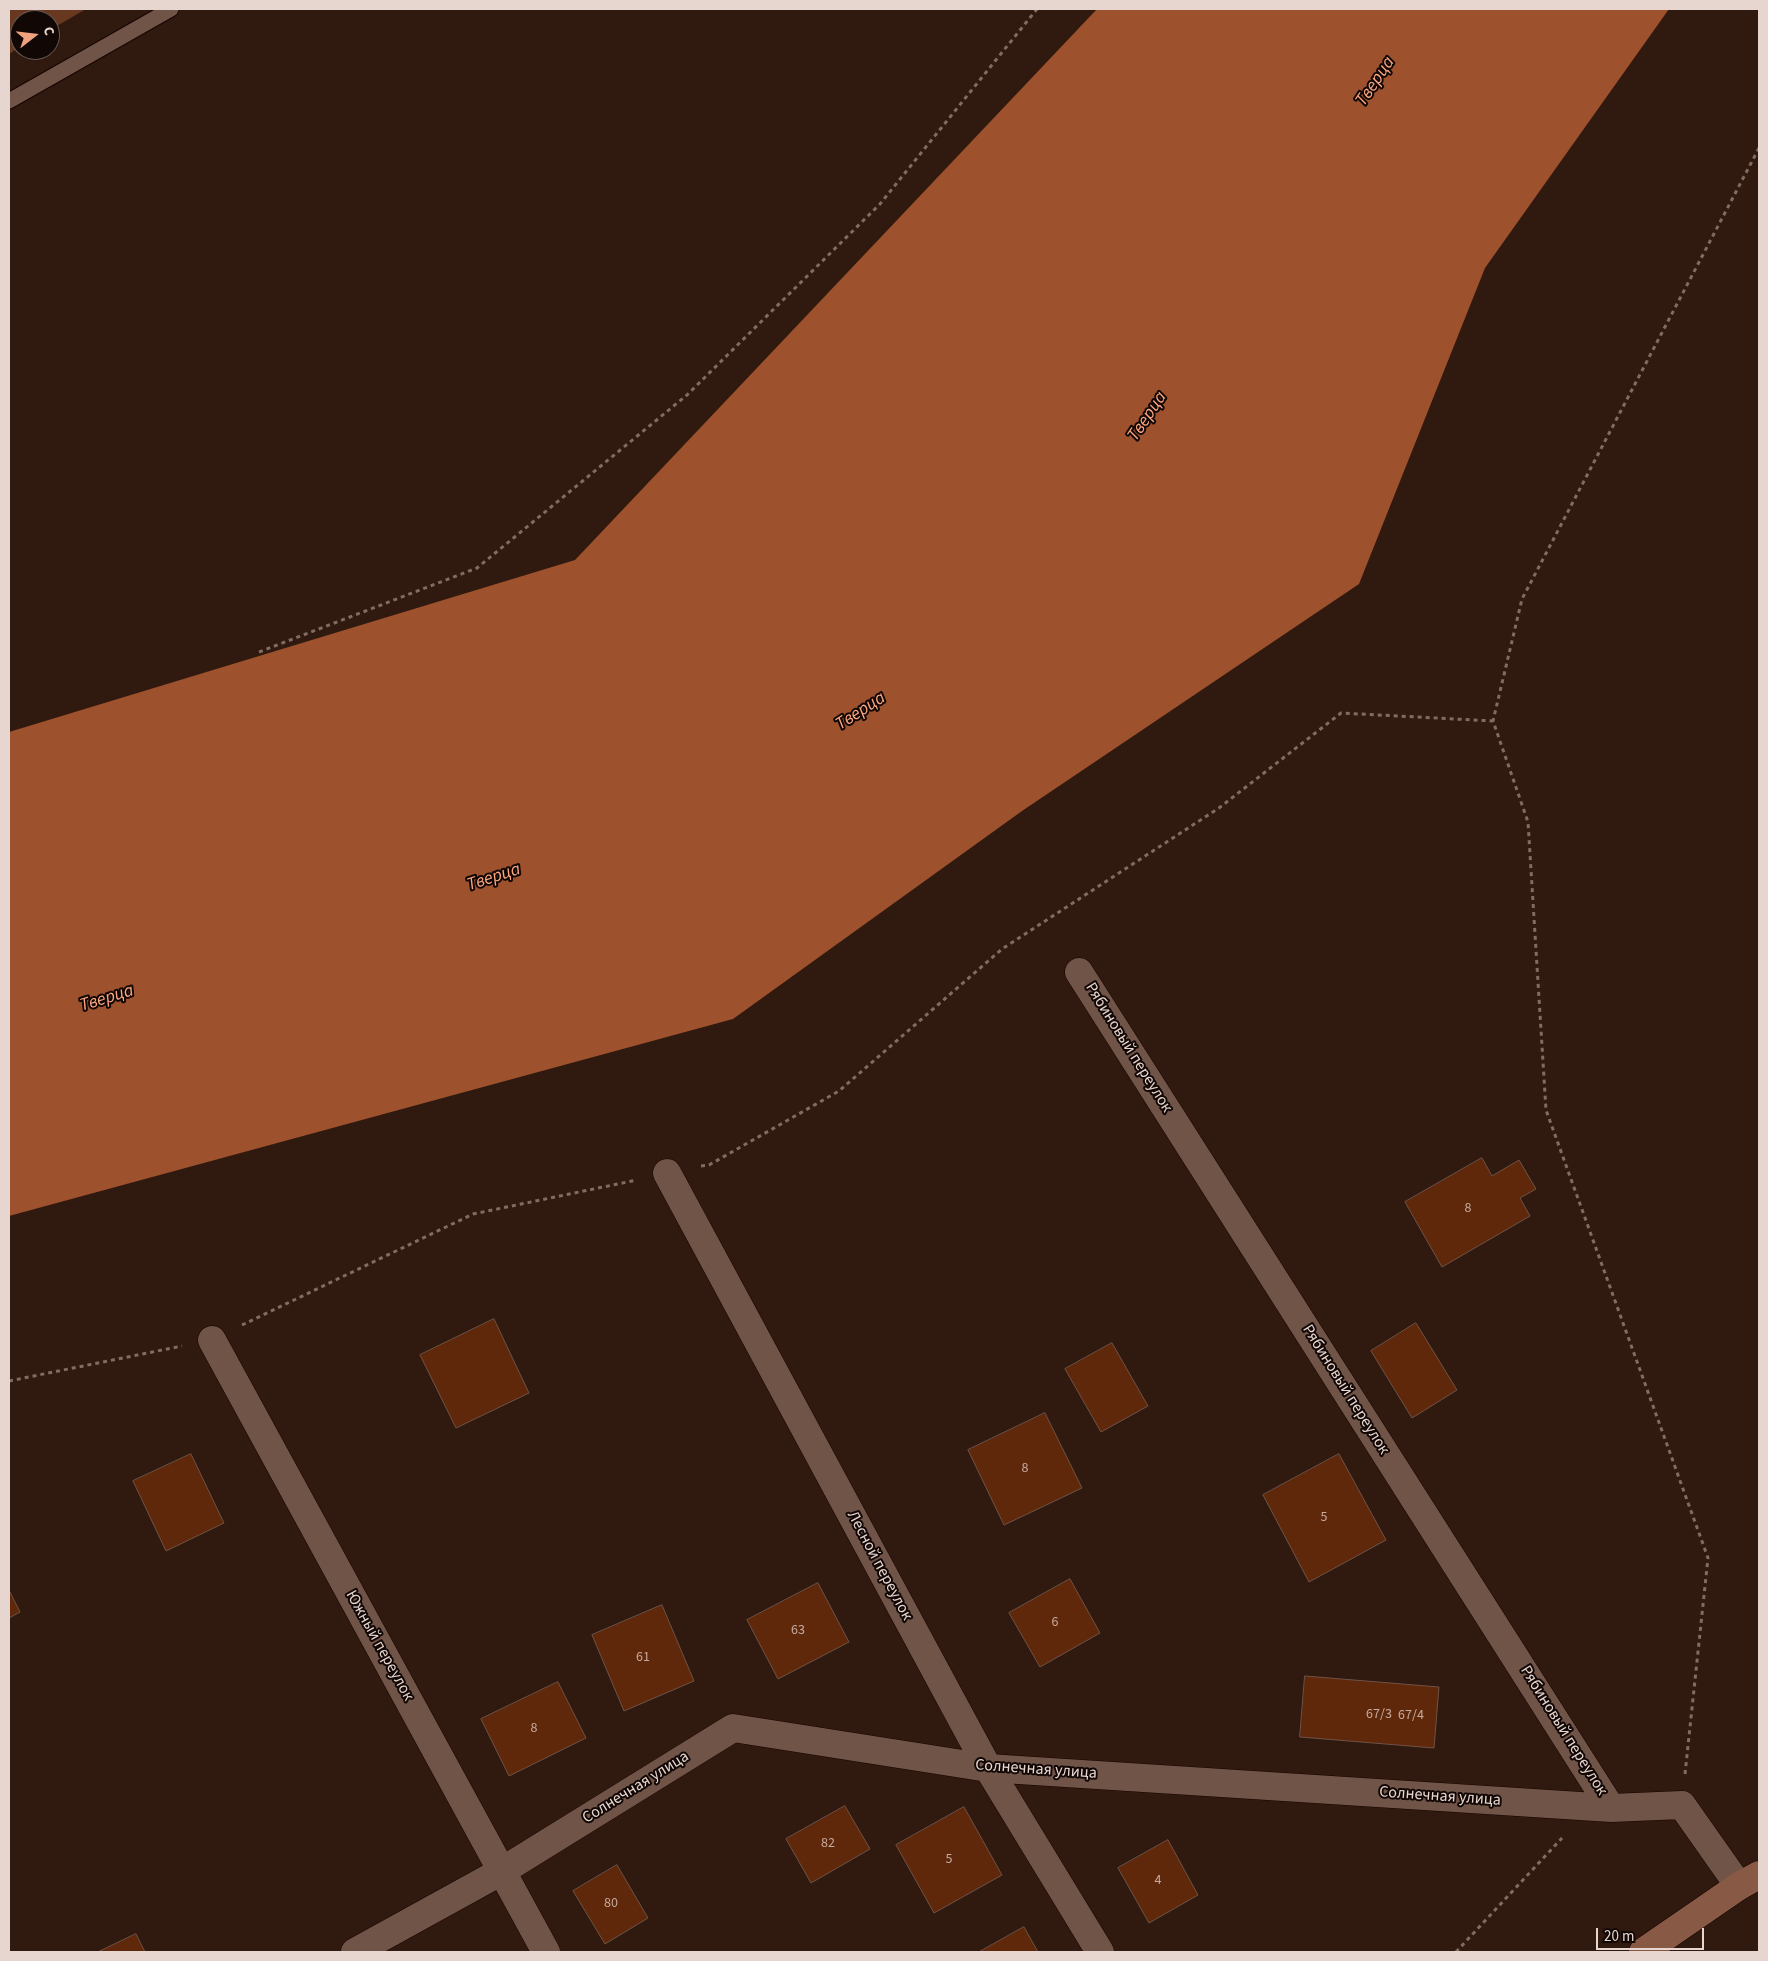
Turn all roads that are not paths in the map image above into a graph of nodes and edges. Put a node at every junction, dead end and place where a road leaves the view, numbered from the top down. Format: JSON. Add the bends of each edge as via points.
{"nodes":[{"id":1,"x":170,"y":9,"type":"edge"},
{"id":2,"x":9,"y":101,"type":"edge"},
{"id":3,"x":1080,"y":972,"type":"dead end"},
{"id":4,"x":667,"y":1174,"type":"road end"},
{"id":5,"x":212,"y":1340,"type":"road end"},
{"id":6,"x":988,"y":1768,"type":"junction"},
{"id":7,"x":1601,"y":1807,"type":"junction"},
{"id":8,"x":502,"y":1871,"type":"junction"},
{"id":9,"x":1749,"y":1881,"type":"edge"},
{"id":10,"x":355,"y":1952,"type":"edge"},
{"id":11,"x":546,"y":1952,"type":"edge"},
{"id":12,"x":1100,"y":1952,"type":"edge"},
{"id":13,"x":1643,"y":1952,"type":"edge"}],
"edges":[{"from":1,"to":2,"type":"lane"},
{"from":3,"to":7,"type":"street","name":"Рябиновый переулок"},
{"from":4,"to":6,"type":"street","name":"Лесной переулок"},
{"from":5,"to":8,"type":"street","name":"Южный переулок"},
{"from":6,"to":7,"type":"street","name":"Солнечная улица"},
{"from":6,"to":8,"type":"street","name":"Солнечная улица","via":[[733,1728]]},
{"from":6,"to":12,"type":"street","name":"Лесной переулок"},
{"from":7,"to":9,"type":"street","name":"Солнечная улица","via":[[1682,1804]]},
{"from":8,"to":10,"type":"street","name":"Солнечная улица"},
{"from":8,"to":11,"type":"street","name":"Южный переулок"},
{"from":9,"to":13,"type":"main road"}]}
